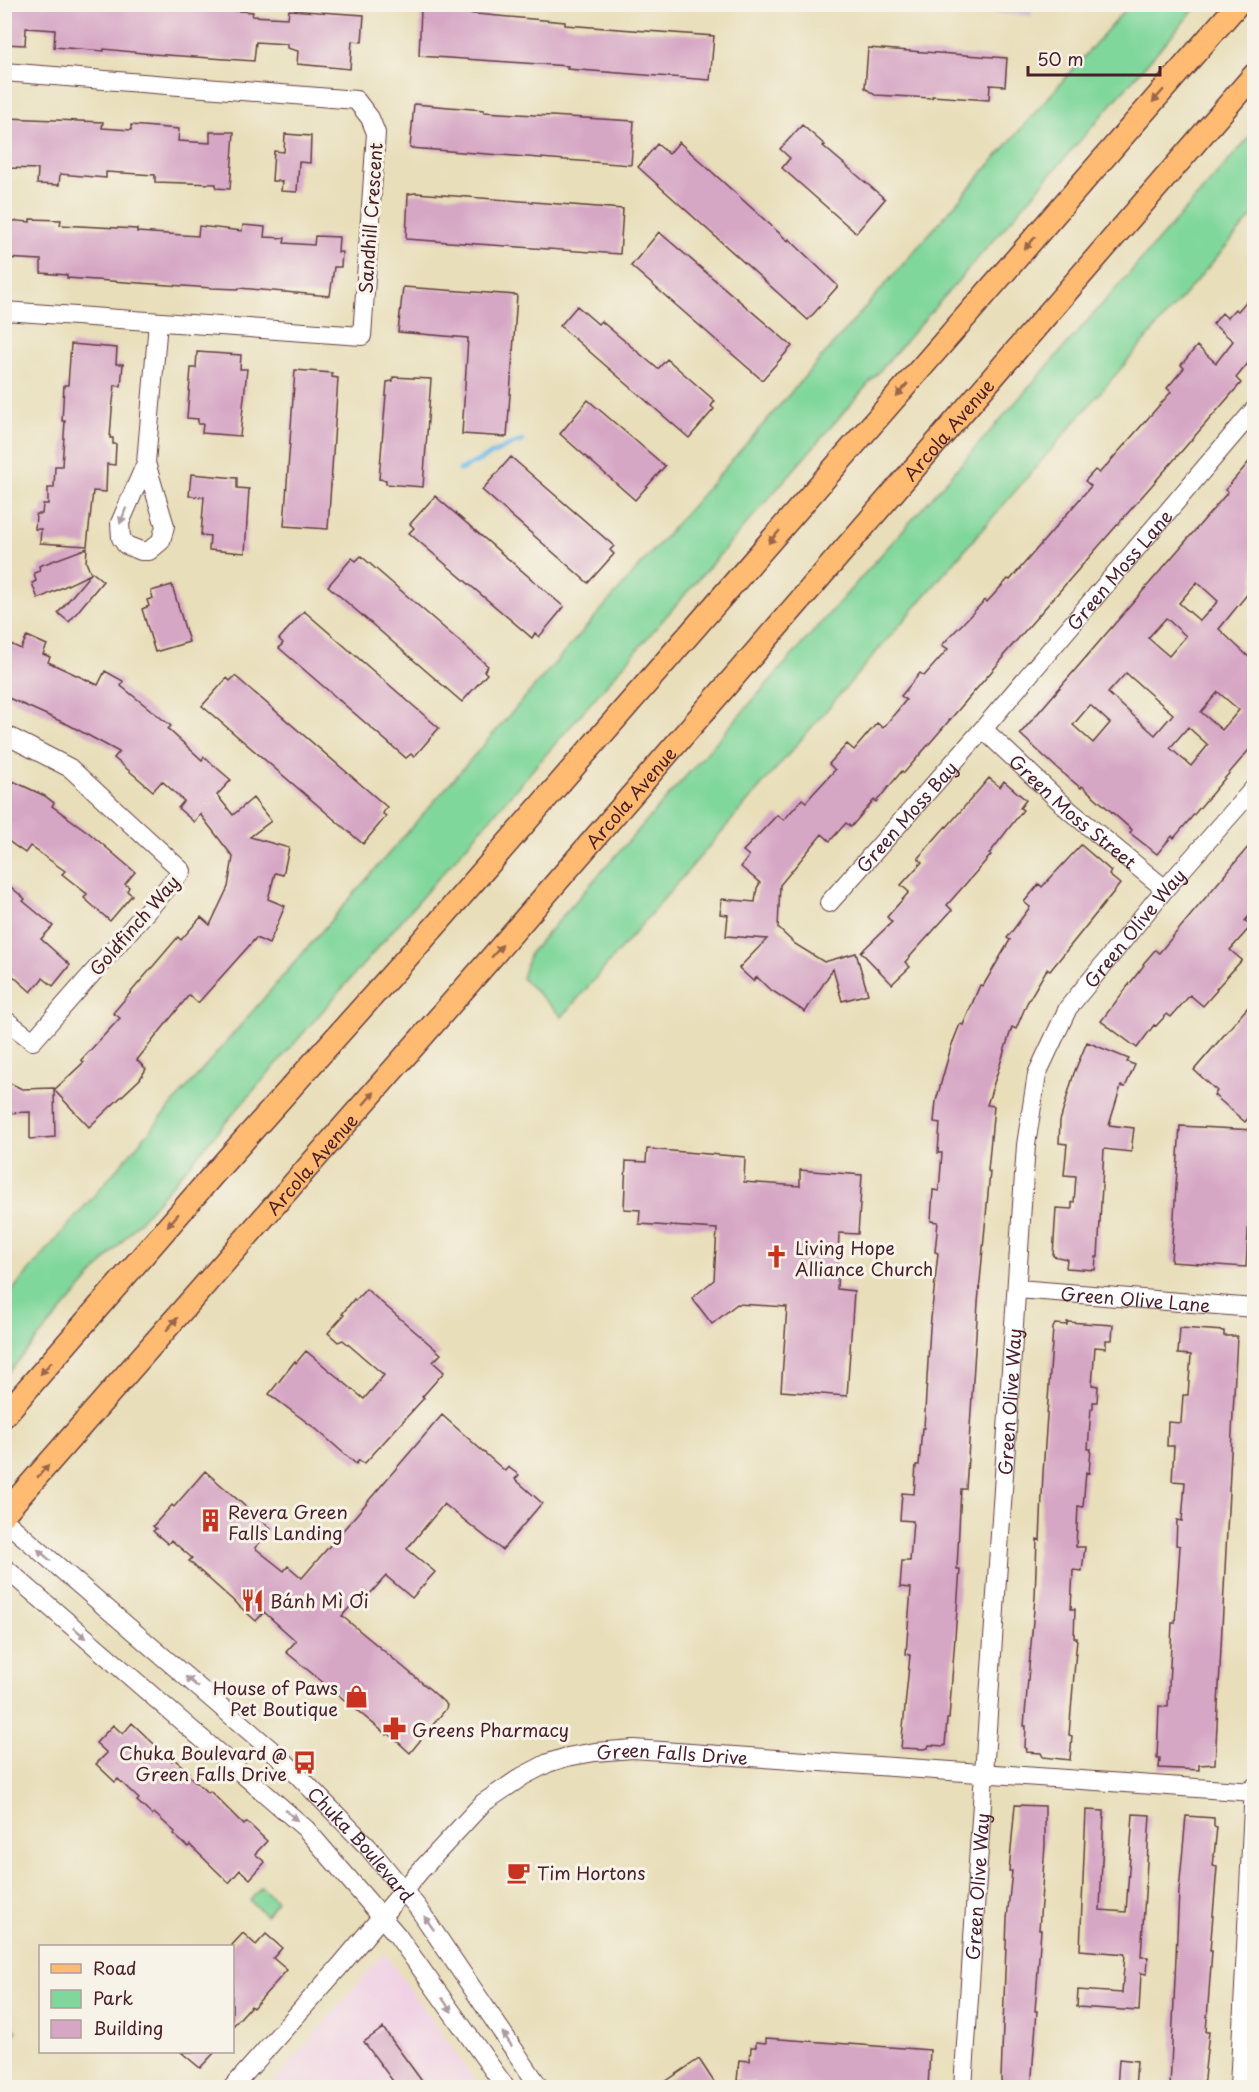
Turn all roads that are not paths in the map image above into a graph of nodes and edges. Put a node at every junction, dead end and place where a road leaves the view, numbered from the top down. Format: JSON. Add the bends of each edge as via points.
{"nodes":[{"id":1,"x":1238,"y":4,"type":"edge"},
{"id":2,"x":4,"y":72,"type":"edge"},
{"id":3,"x":1254,"y":75,"type":"edge"},
{"id":4,"x":4,"y":311,"type":"edge"},
{"id":5,"x":158,"y":322,"type":"junction"},
{"id":6,"x":1254,"y":410,"type":"edge"},
{"id":7,"x":146,"y":463,"type":"dead end"},
{"id":8,"x":983,"y":729,"type":"junction"},
{"id":9,"x":4,"y":734,"type":"edge"},
{"id":10,"x":1254,"y":788,"type":"edge"},
{"id":11,"x":1165,"y":889,"type":"junction"},
{"id":12,"x":829,"y":903,"type":"dead end"},
{"id":13,"x":4,"y":1019,"type":"edge"},
{"id":14,"x":1018,"y":1288,"type":"junction"},
{"id":15,"x":1254,"y":1308,"type":"edge"},
{"id":16,"x":4,"y":1416,"type":"edge"},
{"id":17,"x":4,"y":1515,"type":"edge"},
{"id":18,"x":4,"y":1520,"type":"edge"},
{"id":19,"x":4,"y":1567,"type":"edge"},
{"id":20,"x":983,"y":1773,"type":"junction"},
{"id":21,"x":1254,"y":1787,"type":"edge"},
{"id":22,"x":1254,"y":1792,"type":"edge"},
{"id":23,"x":404,"y":1890,"type":"junction"},
{"id":24,"x":382,"y":1916,"type":"junction"},
{"id":25,"x":1251,"y":1926,"type":"edge"},
{"id":26,"x":232,"y":2088,"type":"edge"},
{"id":27,"x":506,"y":2088,"type":"edge"},
{"id":28,"x":540,"y":2088,"type":"edge"},
{"id":29,"x":963,"y":2088,"type":"edge"},
{"id":30,"x":1239,"y":2088,"type":"edge"}],
"edges":[{"from":1,"to":16,"type":"main road","one_way":true},
{"from":2,"to":5,"type":"street","name":"Sandhill Crescent","via":[[356,100],[370,118],[376,134],[362,336]]},
{"from":17,"to":3,"type":"main road","name":"Arcola Avenue","one_way":true},
{"from":4,"to":5,"type":"street","name":"Sandhill Crescent"},
{"from":5,"to":7,"type":"street"},
{"from":6,"to":8,"type":"street","name":"Green Moss Lane"},
{"from":8,"to":11,"type":"street","name":"Green Moss Street","via":[[1070,811]]},
{"from":8,"to":12,"type":"street","name":"Green Moss Bay"},
{"from":9,"to":13,"type":"street","name":"Goldfinch Way","via":[[70,768],[182,870],[33,1041]]},
{"from":10,"to":11,"type":"street","name":"Green Olive Way"},
{"from":11,"to":14,"type":"street","name":"Green Olive Way","via":[[1068,1008],[1037,1074],[1026,1145]]},
{"from":14,"to":15,"type":"street","name":"Green Olive Lane"},
{"from":14,"to":20,"type":"street","name":"Green Olive Way"},
{"from":23,"to":18,"type":"street","name":"Chuka Boulevard","one_way":true,"via":[[284,1761]]},
{"from":19,"to":24,"type":"street","name":"Chuka Boulevard","one_way":true,"via":[[306,1828]]},
{"from":20,"to":22,"type":"street","name":"Green Falls Drive"},
{"from":20,"to":23,"type":"street","name":"Green Falls Drive","via":[[633,1749],[567,1757],[523,1776],[483,1803]]},
{"from":20,"to":29,"type":"street","name":"Green Olive Way"},
{"from":21,"to":22,"type":"street"},
{"from":22,"to":25,"type":"street"},
{"from":23,"to":24,"type":"street","name":"Green Falls Drive"},
{"from":28,"to":23,"type":"street","name":"Chuka Boulevard","one_way":true},
{"from":24,"to":26,"type":"street","name":"Green Falls Drive"},
{"from":24,"to":27,"type":"street","name":"Chuka Boulevard","one_way":true},
{"from":25,"to":30,"type":"street"}]}
